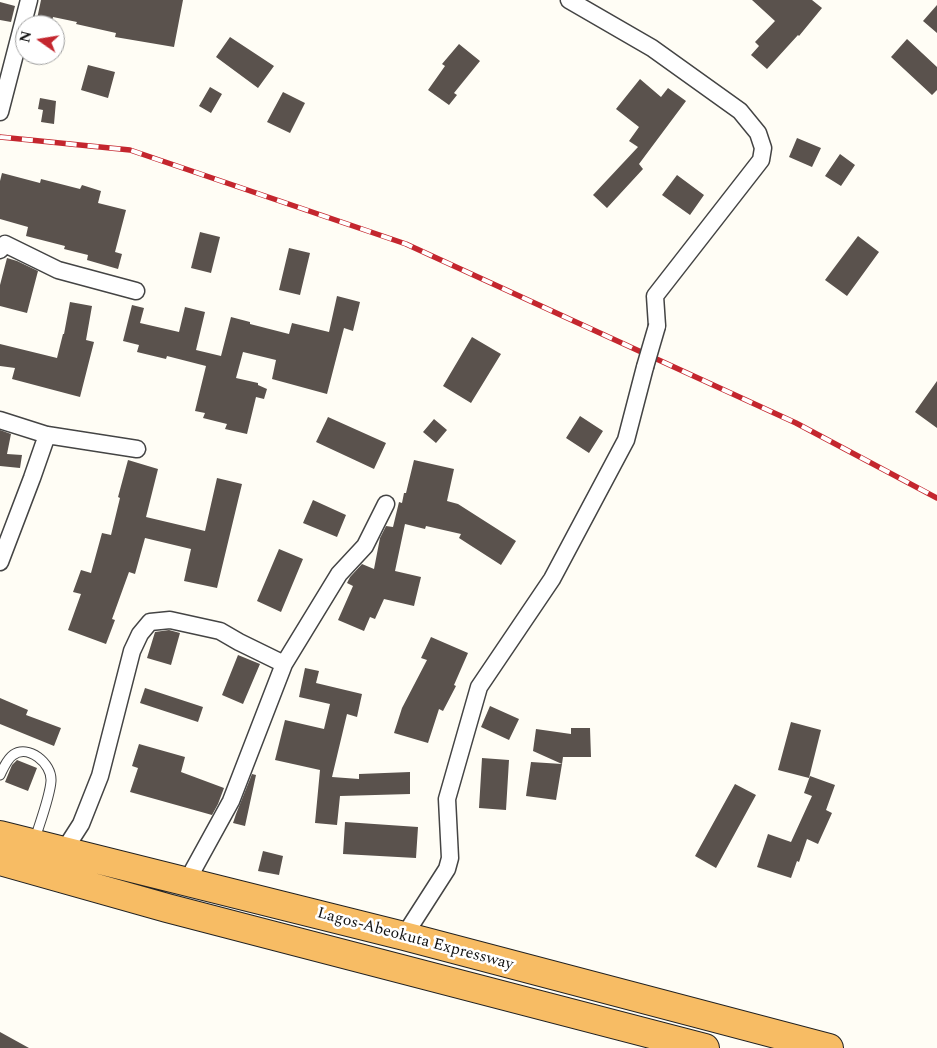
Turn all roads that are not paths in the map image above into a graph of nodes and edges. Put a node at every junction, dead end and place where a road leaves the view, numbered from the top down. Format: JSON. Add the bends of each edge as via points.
{"nodes":[{"id":1,"x":29,"y":0,"type":"edge"},
{"id":2,"x":569,"y":0,"type":"edge"},
{"id":3,"x":0,"y":112,"type":"edge"},
{"id":4,"x":0,"y":250,"type":"edge"},
{"id":5,"x":136,"y":292,"type":"dead end"},
{"id":6,"x":0,"y":420,"type":"edge"},
{"id":7,"x":46,"y":435,"type":"junction"},
{"id":8,"x":137,"y":449,"type":"dead end"},
{"id":9,"x":386,"y":504,"type":"dead end"},
{"id":10,"x":0,"y":562,"type":"edge"},
{"id":11,"x":284,"y":664,"type":"junction"},
{"id":12,"x":0,"y":775,"type":"edge"},
{"id":13,"x":0,"y":835,"type":"edge"},
{"id":14,"x":34,"y":844,"type":"junction"},
{"id":15,"x":62,"y":852,"type":"junction"},
{"id":16,"x":0,"y":861,"type":"edge"},
{"id":17,"x":187,"y":881,"type":"junction"},
{"id":18,"x":404,"y":936,"type":"junction"},
{"id":19,"x":705,"y":1048,"type":"edge"},
{"id":20,"x":829,"y":1048,"type":"edge"}],
"edges":[{"from":1,"to":3,"type":"street"},
{"from":2,"to":18,"type":"street","bridge":true,"via":[[652,48],[740,111],[758,133],[763,148],[761,160],[655,296],[657,326],[626,440],[552,579],[480,687],[447,799],[450,858],[447,869]]},
{"from":4,"to":5,"type":"street","via":[[5,244],[58,270]]},
{"from":6,"to":7,"type":"street"},
{"from":7,"to":8,"type":"street"},
{"from":7,"to":10,"type":"street"},
{"from":9,"to":11,"type":"street","via":[[365,546],[339,574]]},
{"from":11,"to":15,"type":"street","via":[[220,631],[170,620],[150,622],[132,651],[100,776],[81,824]]},
{"from":11,"to":17,"type":"street","via":[[231,801]]},
{"from":12,"to":14,"type":"lane","via":[[12,756],[20,752],[34,754],[49,768],[51,780]]},
{"from":13,"to":14,"type":"highway","name":"Lagos-Abeokuta Expressway"},
{"from":14,"to":15,"type":"highway","name":"Lagos-Abeokuta Expressway"},
{"from":15,"to":17,"type":"highway","name":"Lagos-Abeokuta Expressway"},
{"from":16,"to":19,"type":"highway","name":"Lagos-Abeokuta Expressway"},
{"from":17,"to":18,"type":"highway","name":"Lagos-Abeokuta Expressway"},
{"from":18,"to":20,"type":"highway","name":"Lagos-Abeokuta Expressway"}]}
